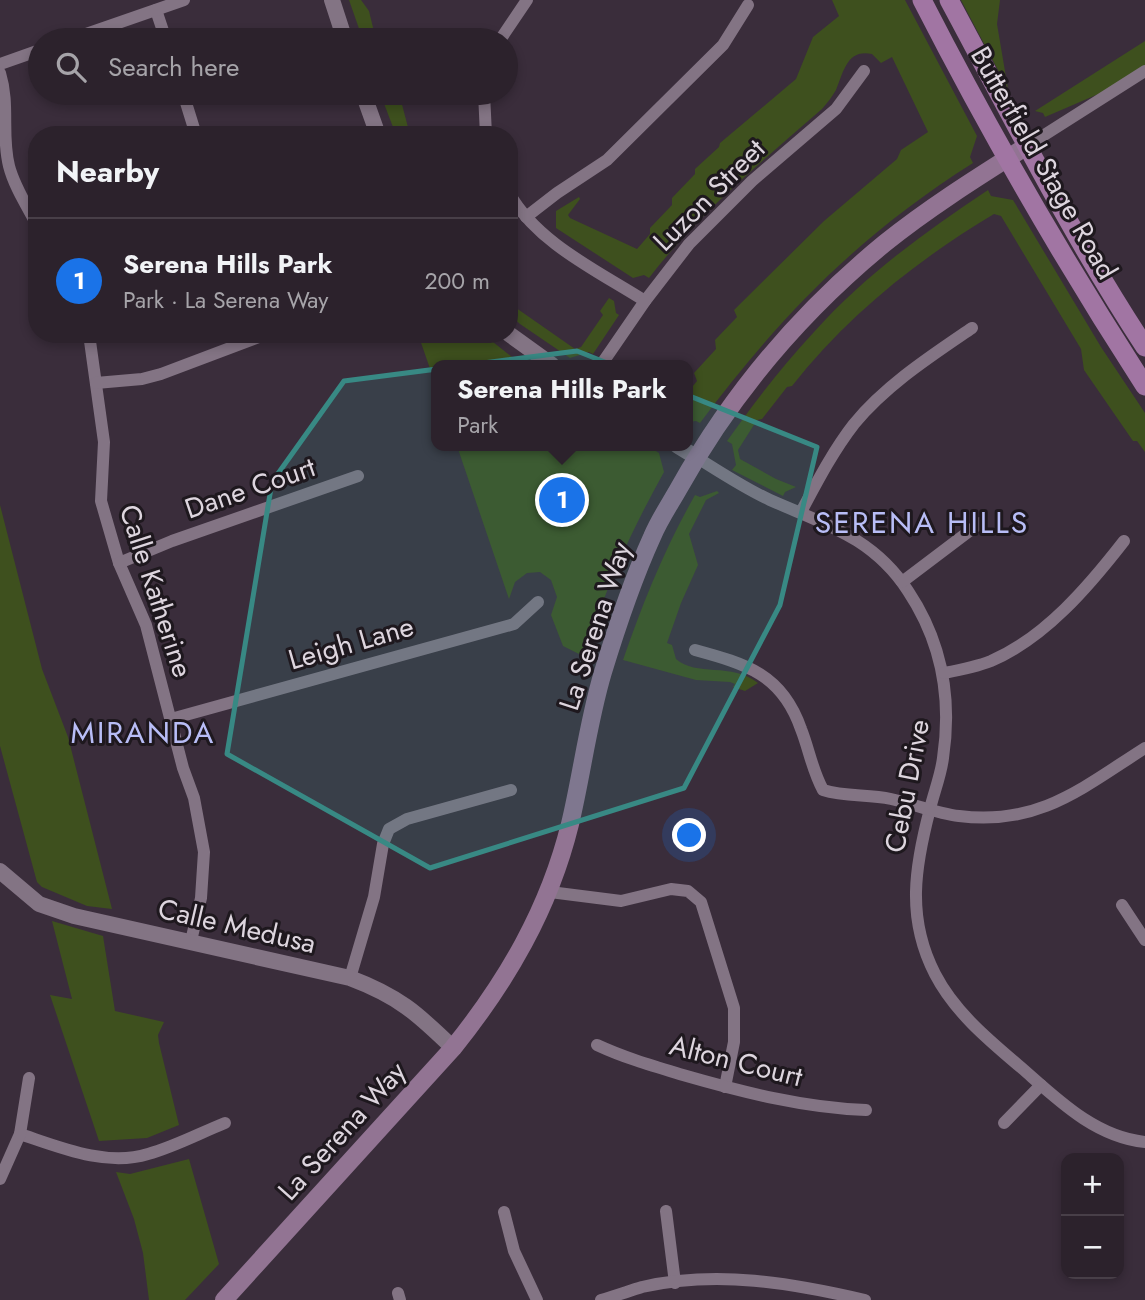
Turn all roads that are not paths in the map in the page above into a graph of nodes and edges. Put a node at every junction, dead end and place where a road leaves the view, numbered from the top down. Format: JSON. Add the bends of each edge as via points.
{"nodes":[{"id":1,"x":184,"y":0,"type":"edge"},
{"id":2,"x":332,"y":0,"type":"edge"},
{"id":3,"x":922,"y":0,"type":"edge"},
{"id":4,"x":949,"y":0,"type":"edge"},
{"id":5,"x":520,"y":2,"type":"edge"},
{"id":6,"x":748,"y":5,"type":"dead end"},
{"id":7,"x":156,"y":10,"type":"junction"},
{"id":8,"x":104,"y":28,"type":"edge"},
{"id":9,"x":162,"y":28,"type":"edge"},
{"id":10,"x":341,"y":28,"type":"edge"},
{"id":11,"x":506,"y":28,"type":"edge"},
{"id":12,"x":28,"y":54,"type":"edge"},
{"id":13,"x":0,"y":64,"type":"edge"},
{"id":14,"x":864,"y":71,"type":"dead end"},
{"id":15,"x":1145,"y":71,"type":"edge"},
{"id":16,"x":0,"y":73,"type":"edge"},
{"id":17,"x":187,"y":105,"type":"edge"},
{"id":18,"x":367,"y":105,"type":"edge"},
{"id":19,"x":485,"y":105,"type":"edge"},
{"id":20,"x":193,"y":126,"type":"edge"},
{"id":21,"x":375,"y":126,"type":"edge"},
{"id":22,"x":486,"y":126,"type":"edge"},
{"id":23,"x":1027,"y":146,"type":"junction"},
{"id":24,"x":1006,"y":159,"type":"junction"},
{"id":25,"x":28,"y":206,"type":"edge"},
{"id":26,"x":518,"y":206,"type":"edge"},
{"id":27,"x":526,"y":217,"type":"junction"},
{"id":28,"x":645,"y":301,"type":"junction"},
{"id":29,"x":972,"y":328,"type":"dead end"},
{"id":30,"x":518,"y":340,"type":"edge"},
{"id":31,"x":90,"y":343,"type":"edge"},
{"id":32,"x":243,"y":343,"type":"edge"},
{"id":33,"x":1145,"y":347,"type":"edge"},
{"id":34,"x":545,"y":360,"type":"edge"},
{"id":35,"x":604,"y":360,"type":"edge"},
{"id":36,"x":96,"y":383,"type":"junction"},
{"id":37,"x":1145,"y":386,"type":"edge"},
{"id":38,"x":686,"y":451,"type":"edge"},
{"id":39,"x":696,"y":457,"type":"junction"},
{"id":40,"x":358,"y":476,"type":"dead end"},
{"id":41,"x":802,"y":512,"type":"junction"},
{"id":42,"x":980,"y":523,"type":"dead end"},
{"id":43,"x":1124,"y":541,"type":"dead end"},
{"id":44,"x":119,"y":563,"type":"junction"},
{"id":45,"x":902,"y":582,"type":"junction"},
{"id":46,"x":538,"y":602,"type":"dead end"},
{"id":47,"x":695,"y":650,"type":"dead end"},
{"id":48,"x":944,"y":673,"type":"junction"},
{"id":49,"x":171,"y":719,"type":"junction"},
{"id":50,"x":1145,"y":748,"type":"edge"},
{"id":51,"x":511,"y":790,"type":"dead end"},
{"id":52,"x":930,"y":809,"type":"junction"},
{"id":53,"x":0,"y":871,"type":"edge"},
{"id":54,"x":550,"y":892,"type":"junction"},
{"id":55,"x":1122,"y":905,"type":"dead end"},
{"id":56,"x":1145,"y":940,"type":"edge"},
{"id":57,"x":191,"y":941,"type":"junction"},
{"id":58,"x":350,"y":978,"type":"junction"},
{"id":59,"x":597,"y":1045,"type":"dead end"},
{"id":60,"x":453,"y":1048,"type":"junction"},
{"id":61,"x":29,"y":1078,"type":"dead end"},
{"id":62,"x":1041,"y":1085,"type":"junction"},
{"id":63,"x":725,"y":1087,"type":"junction"},
{"id":64,"x":866,"y":1110,"type":"dead end"},
{"id":65,"x":1004,"y":1122,"type":"dead end"},
{"id":66,"x":225,"y":1123,"type":"dead end"},
{"id":67,"x":20,"y":1134,"type":"junction"},
{"id":68,"x":1145,"y":1142,"type":"edge"},
{"id":69,"x":0,"y":1179,"type":"edge"},
{"id":70,"x":666,"y":1211,"type":"dead end"},
{"id":71,"x":504,"y":1212,"type":"dead end"},
{"id":72,"x":675,"y":1283,"type":"junction"},
{"id":73,"x":227,"y":1299,"type":"edge"},
{"id":74,"x":537,"y":1300,"type":"edge"},
{"id":75,"x":601,"y":1300,"type":"edge"},
{"id":76,"x":865,"y":1300,"type":"edge"}],
"edges":[{"from":1,"to":7,"type":"street"},
{"from":2,"to":10,"type":"street"},
{"from":3,"to":24,"type":"main road","name":"Butterfield Stage Road"},
{"from":4,"to":23,"type":"main road","name":"Butterfield Stage Road"},
{"from":5,"to":11,"type":"street"},
{"from":6,"to":27,"type":"street","via":[[723,45],[607,160]]},
{"from":7,"to":8,"type":"street"},
{"from":7,"to":9,"type":"street"},
{"from":12,"to":13,"type":"street"},
{"from":14,"to":28,"type":"street","name":"Luzon Street","via":[[836,108],[716,215]]},
{"from":15,"to":23,"type":"street","name":"La Serena Way"},
{"from":16,"to":25,"type":"street","via":[[6,93],[9,167]]},
{"from":17,"to":20,"type":"street"},
{"from":18,"to":21,"type":"street"},
{"from":19,"to":22,"type":"street"},
{"from":23,"to":24,"type":"main road","name":"La Serena Way"},
{"from":23,"to":33,"type":"main road","name":"Butterfield Stage Road","via":[[1105,286]]},
{"from":24,"to":37,"type":"main road","name":"Butterfield Stage Road"},
{"from":24,"to":39,"type":"main road","name":"La Serena Way","via":[[924,213],[844,279],[754,375]]},
{"from":26,"to":27,"type":"street"},
{"from":27,"to":28,"type":"street","via":[[562,248]]},
{"from":28,"to":35,"type":"street","name":"Luzon Street"},
{"from":29,"to":41,"type":"street","via":[[905,377],[856,422],[835,450]]},
{"from":30,"to":34,"type":"street"},
{"from":31,"to":36,"type":"street","name":"Calle Katherine"},
{"from":32,"to":36,"type":"street","via":[[161,374]]},
{"from":36,"to":44,"type":"street","name":"Calle Katherine","via":[[104,442],[101,501]]},
{"from":38,"to":39,"type":"street"},
{"from":39,"to":41,"type":"street","name":"Cebu Drive","via":[[768,499]]},
{"from":39,"to":54,"type":"main road","name":"La Serena Way","via":[[653,534],[625,602],[602,675],[570,825]]},
{"from":40,"to":44,"type":"street","name":"Dane Court"},
{"from":41,"to":45,"type":"street","name":"Cebu Drive","via":[[860,541]]},
{"from":42,"to":45,"type":"street"},
{"from":43,"to":48,"type":"street","via":[[1089,586],[1014,650]]},
{"from":44,"to":49,"type":"street","name":"Calle Katherine","via":[[146,625]]},
{"from":45,"to":48,"type":"street","name":"Cebu Drive","via":[[925,621]]},
{"from":46,"to":49,"type":"street","name":"Leigh Lane","via":[[514,624]]},
{"from":47,"to":52,"type":"street","via":[[753,668],[772,682],[790,702],[823,790],[840,796],[878,796]]},
{"from":48,"to":52,"type":"street","name":"Cebu Drive","via":[[943,760]]},
{"from":49,"to":57,"type":"street","name":"Calle Katherine","via":[[204,852],[201,898]]},
{"from":50,"to":52,"type":"street","via":[[1065,799],[1035,812],[981,817]]},
{"from":51,"to":58,"type":"street","via":[[407,819],[388,829]]},
{"from":52,"to":62,"type":"street","name":"Cebu Drive","via":[[914,890],[917,918],[934,973],[971,1023]]},
{"from":53,"to":57,"type":"street","name":"Calle Medusa","via":[[40,904],[74,916]]},
{"from":54,"to":60,"type":"main road","name":"La Serena Way","via":[[506,976]]},
{"from":54,"to":63,"type":"street","via":[[621,901],[671,889],[688,891],[701,902],[734,1008],[734,1042]]},
{"from":55,"to":56,"type":"street"},
{"from":57,"to":58,"type":"street","name":"Calle Medusa"},
{"from":58,"to":60,"type":"street","name":"Calle Medusa","via":[[394,997]]},
{"from":59,"to":63,"type":"street","name":"Alton Court","via":[[622,1057]]},
{"from":60,"to":73,"type":"main road","name":"La Serena Way"},
{"from":61,"to":67,"type":"street"},
{"from":62,"to":65,"type":"street"},
{"from":62,"to":68,"type":"street","name":"Cebu Drive","via":[[1091,1124]]},
{"from":63,"to":64,"type":"street","name":"Alton Court","via":[[834,1109]]},
{"from":66,"to":67,"type":"street","via":[[147,1155],[117,1158],[86,1154]]},
{"from":67,"to":69,"type":"street"},
{"from":70,"to":72,"type":"street"},
{"from":71,"to":74,"type":"street","via":[[514,1251]]},
{"from":72,"to":75,"type":"street"},
{"from":72,"to":76,"type":"street","via":[[767,1281]]}]}
